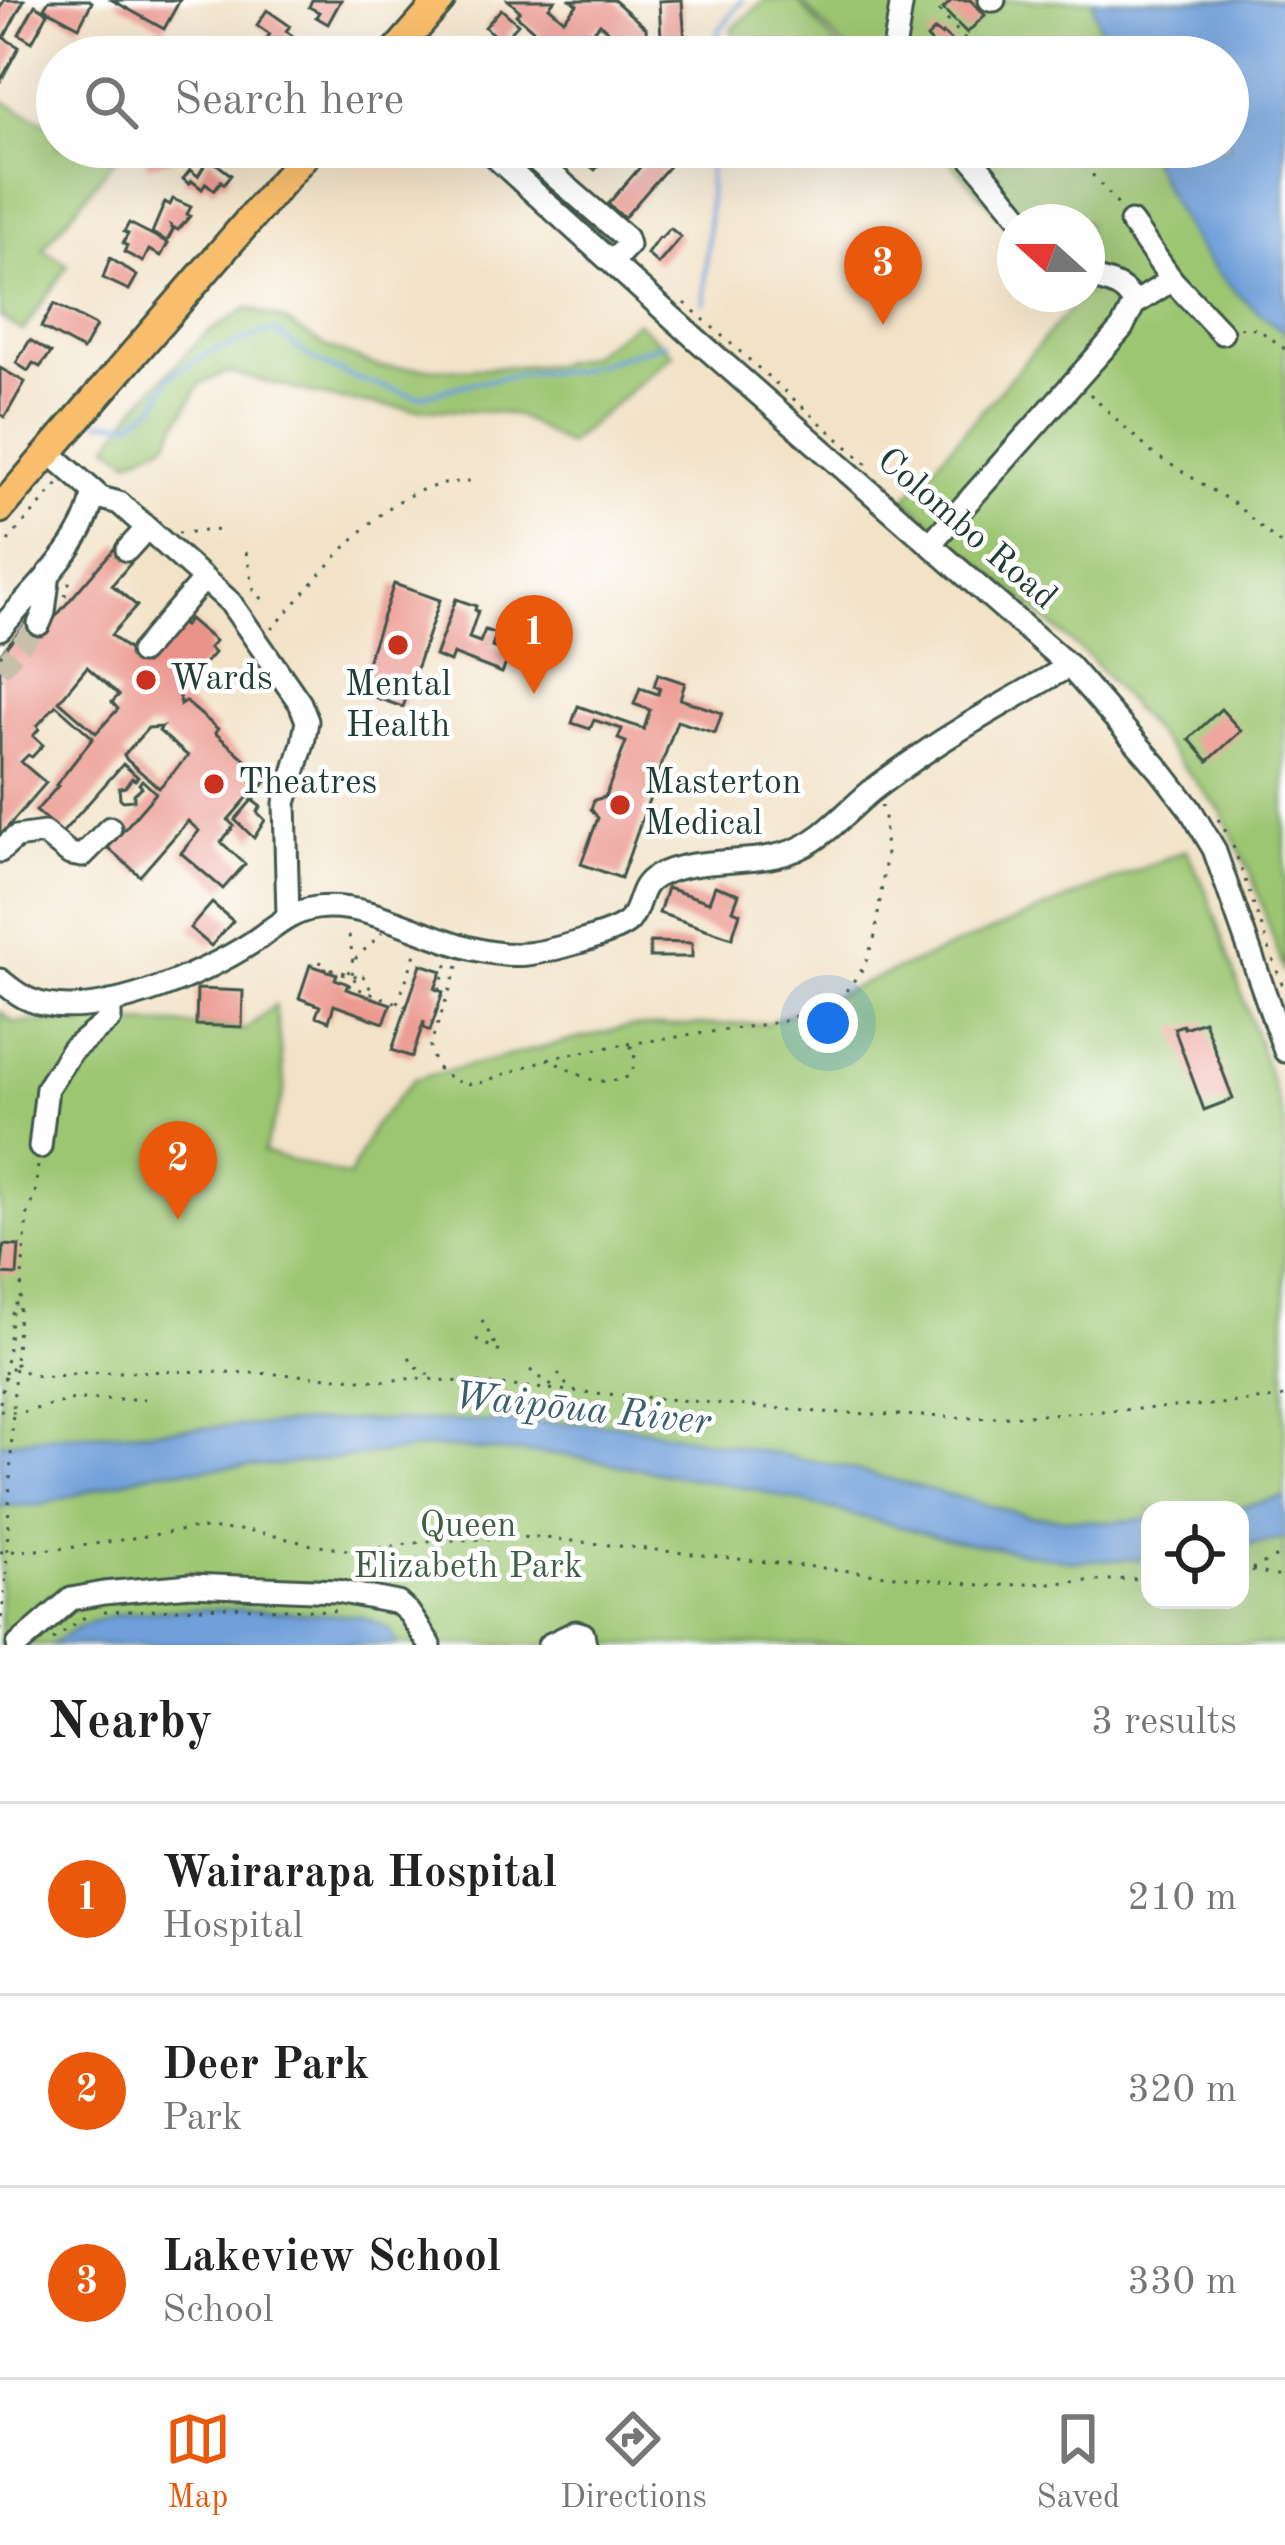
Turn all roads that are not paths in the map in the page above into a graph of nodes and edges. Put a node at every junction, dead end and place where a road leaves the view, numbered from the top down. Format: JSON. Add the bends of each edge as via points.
{"nodes":[{"id":1,"x":441,"y":0,"type":"edge"},
{"id":2,"x":902,"y":0,"type":"edge"},
{"id":3,"x":409,"y":36,"type":"edge"},
{"id":4,"x":896,"y":36,"type":"edge"},
{"id":5,"x":295,"y":168,"type":"edge"},
{"id":6,"x":508,"y":168,"type":"edge"},
{"id":7,"x":979,"y":168,"type":"edge"},
{"id":8,"x":1009,"y":204,"type":"edge"},
{"id":9,"x":1131,"y":222,"type":"road end"},
{"id":10,"x":1172,"y":280,"type":"junction"},
{"id":11,"x":1105,"y":281,"type":"edge"},
{"id":12,"x":1134,"y":304,"type":"junction"},
{"id":13,"x":1222,"y":333,"type":"road end"},
{"id":14,"x":49,"y":452,"type":"junction"},
{"id":15,"x":92,"y":491,"type":"junction"},
{"id":16,"x":0,"y":509,"type":"edge"},
{"id":17,"x":149,"y":532,"type":"junction"},
{"id":18,"x":931,"y":543,"type":"junction"},
{"id":19,"x":127,"y":550,"type":"dead end"},
{"id":20,"x":49,"y":572,"type":"junction"},
{"id":21,"x":204,"y":579,"type":"junction"},
{"id":22,"x":39,"y":624,"type":"tunnel mouth"},
{"id":23,"x":0,"y":629,"type":"edge"},
{"id":24,"x":141,"y":652,"type":"dead end"},
{"id":25,"x":1069,"y":666,"type":"junction"},
{"id":26,"x":110,"y":828,"type":"dead end"},
{"id":27,"x":0,"y":851,"type":"edge"},
{"id":28,"x":288,"y":916,"type":"junction"},
{"id":29,"x":0,"y":980,"type":"edge"},
{"id":30,"x":110,"y":1002,"type":"junction"},
{"id":31,"x":1285,"y":1051,"type":"edge"},
{"id":32,"x":40,"y":1147,"type":"road end"},
{"id":33,"x":18,"y":1645,"type":"edge"},
{"id":34,"x":430,"y":1645,"type":"edge"},
{"id":35,"x":549,"y":1645,"type":"edge"},
{"id":36,"x":585,"y":1645,"type":"edge"}],
"edges":[{"from":1,"to":3,"type":"main road"},
{"from":2,"to":4,"type":"street"},
{"from":5,"to":14,"type":"main road"},
{"from":6,"to":18,"type":"street","name":"Colombo Road"},
{"from":7,"to":8,"type":"street"},
{"from":9,"to":10,"type":"street"},
{"from":10,"to":12,"type":"street"},
{"from":10,"to":13,"type":"street"},
{"from":11,"to":12,"type":"street","via":[[1129,292]]},
{"from":12,"to":18,"type":"street","via":[[1077,381]]},
{"from":14,"to":15,"type":"street"},
{"from":14,"to":16,"type":"main road"},
{"from":15,"to":17,"type":"street","via":[[119,503]]},
{"from":15,"to":20,"type":"street","via":[[76,541]]},
{"from":17,"to":19,"type":"street"},
{"from":17,"to":21,"type":"street"},
{"from":18,"to":25,"type":"street","name":"Colombo Road"},
{"from":20,"to":22,"type":"street"},
{"from":20,"to":23,"type":"street"},
{"from":21,"to":24,"type":"street"},
{"from":21,"to":28,"type":"street","via":[[230,602],[307,722],[285,803]]},
{"from":25,"to":28,"type":"street","via":[[925,752],[791,852],[654,877],[626,926],[500,955],[348,908]]},
{"from":25,"to":31,"type":"street","name":"Colombo Road","via":[[1160,770],[1214,849]]},
{"from":26,"to":27,"type":"street","via":[[82,856],[44,833],[16,837]]},
{"from":28,"to":30,"type":"street","via":[[176,983]]},
{"from":29,"to":30,"type":"street","via":[[42,1004]]},
{"from":30,"to":32,"type":"street","via":[[110,1019],[72,1050],[47,1088]]},
{"from":33,"to":34,"type":"street","via":[[71,1599],[190,1585],[337,1591],[398,1603]]},
{"from":35,"to":36,"type":"street","via":[[576,1632]]}]}
